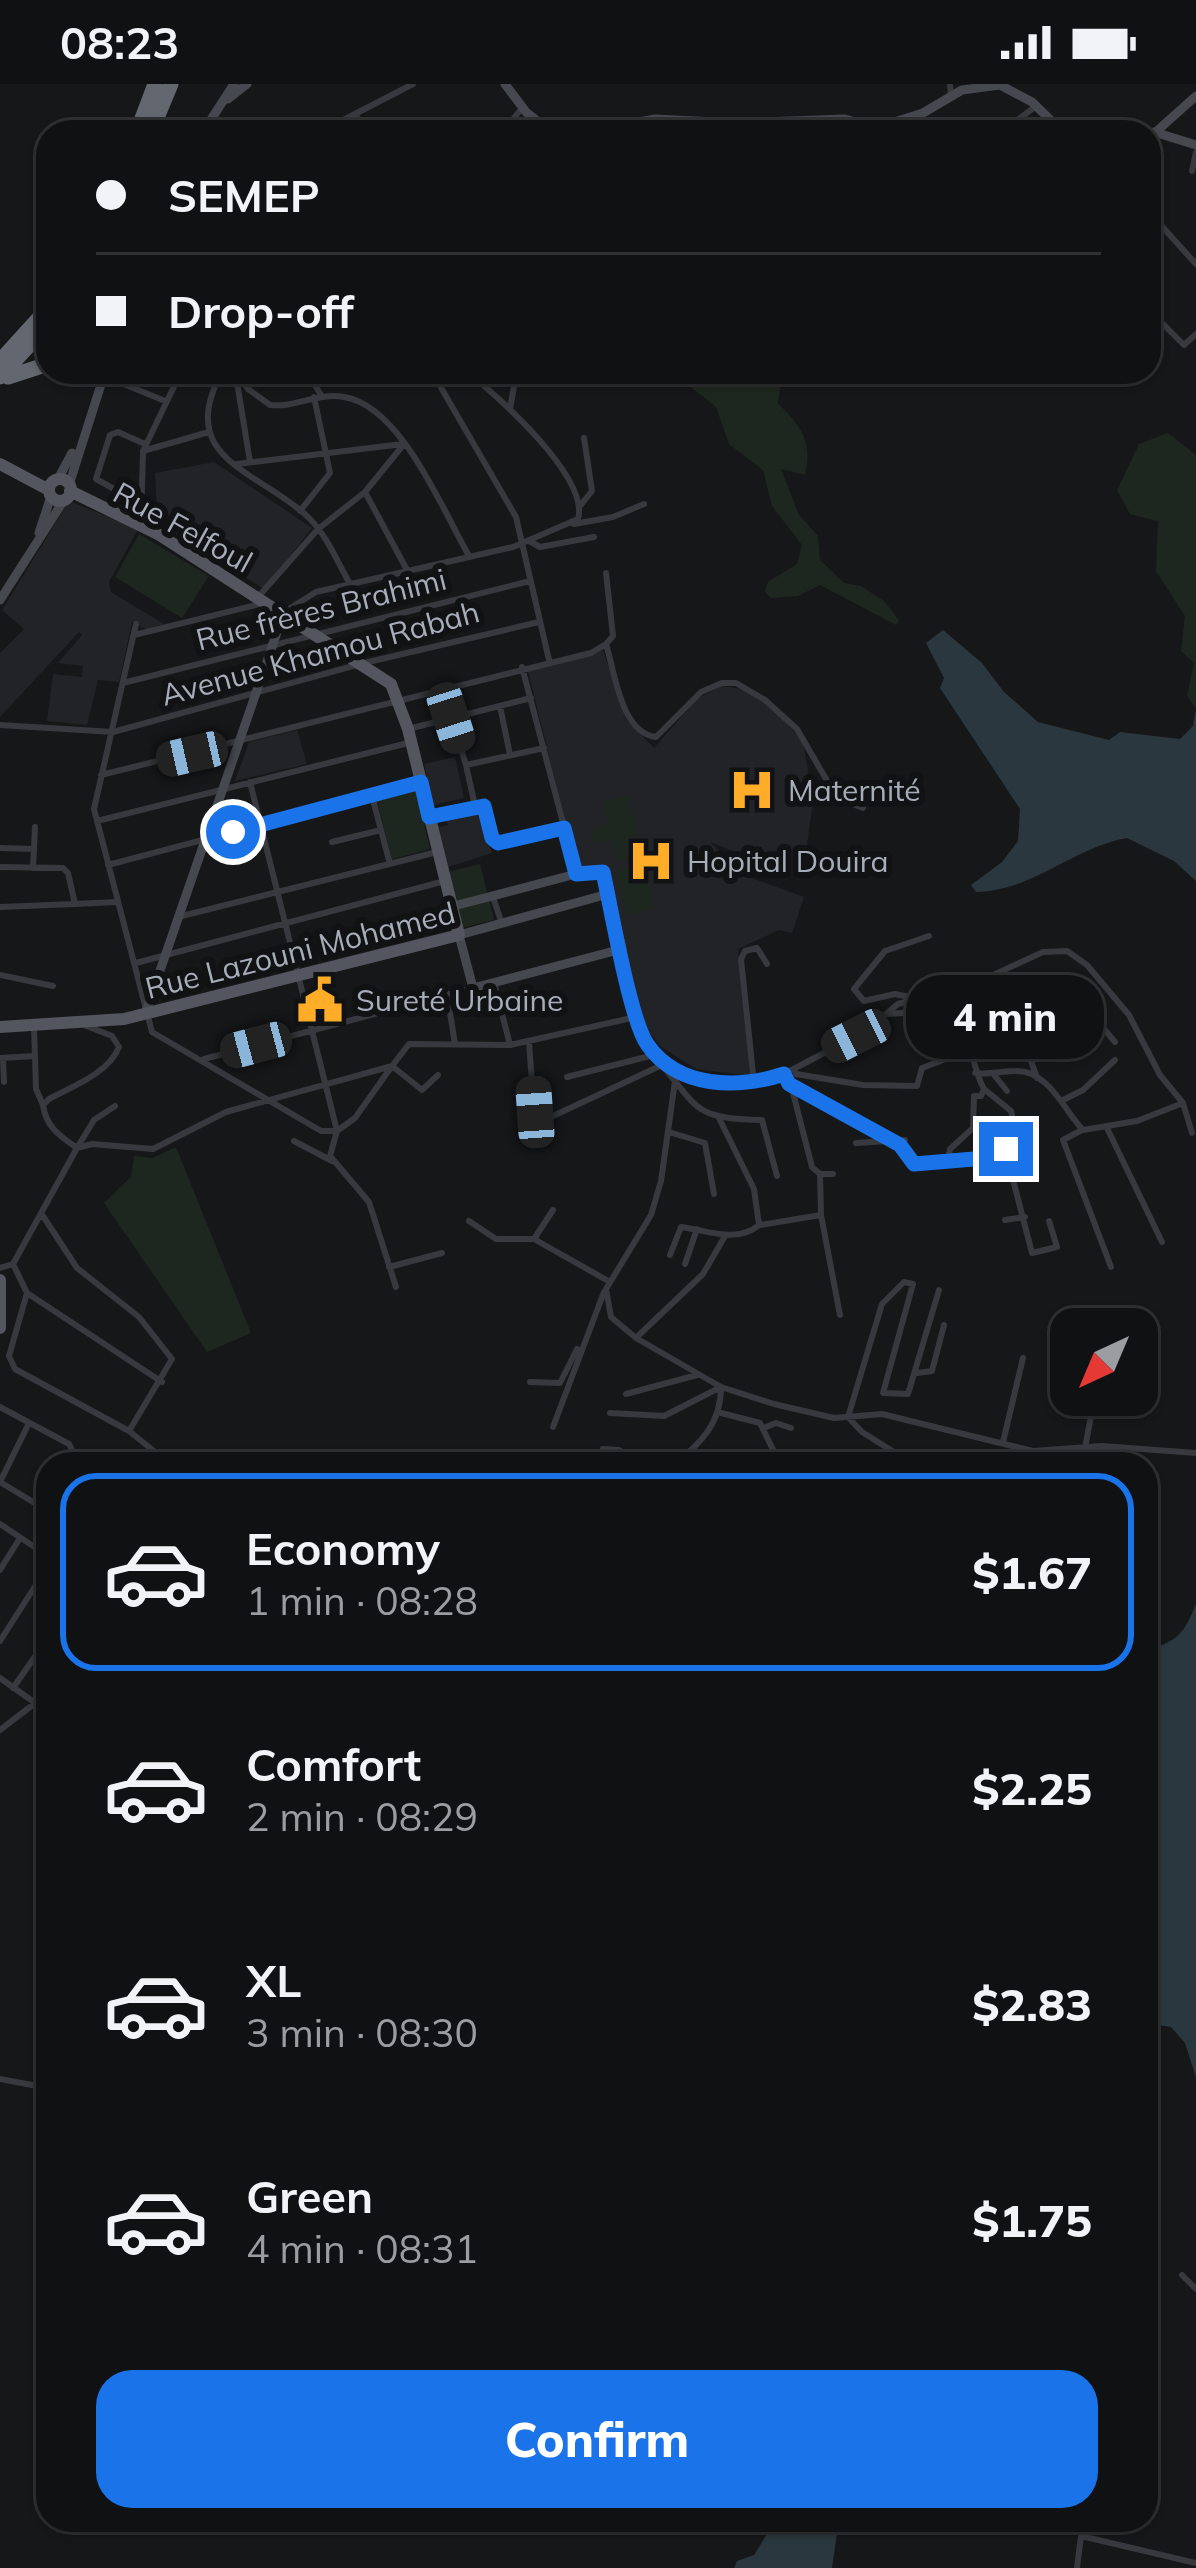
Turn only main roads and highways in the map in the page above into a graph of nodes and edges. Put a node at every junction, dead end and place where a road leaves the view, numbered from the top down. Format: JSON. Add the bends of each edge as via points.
{"nodes":[{"id":1,"x":155,"y":84,"type":"edge"},
{"id":2,"x":171,"y":84,"type":"edge"},
{"id":3,"x":142,"y":120,"type":"edge"},
{"id":4,"x":156,"y":120,"type":"edge"},
{"id":5,"x":36,"y":328,"type":"edge"},
{"id":6,"x":36,"y":330,"type":"edge"},
{"id":7,"x":36,"y":331,"type":"edge"},
{"id":8,"x":0,"y":342,"type":"edge"},
{"id":9,"x":0,"y":361,"type":"edge"},
{"id":10,"x":36,"y":368,"type":"edge"},
{"id":11,"x":0,"y":379,"type":"edge"},
{"id":12,"x":0,"y":464,"type":"edge"},
{"id":13,"x":459,"y":935,"type":"joint"},
{"id":14,"x":0,"y":1027,"type":"edge"},
{"id":15,"x":0,"y":1280,"type":"edge"},
{"id":16,"x":0,"y":1328,"type":"edge"}],
"edges":[{"from":1,"to":3,"type":"highway"},
{"from":2,"to":4,"type":"highway"},
{"from":5,"to":8,"type":"highway"},
{"from":6,"to":9,"type":"highway"},
{"from":7,"to":11,"type":"highway"},
{"from":10,"to":11,"type":"highway"},
{"from":12,"to":13,"type":"main road","name":"Rue Felfoul","via":[[141,526],[391,684]]},
{"from":13,"to":14,"type":"main road","name":"Rue Lazouni Mohamed","via":[[145,1014]]},
{"from":15,"to":16,"type":"main road"}]}
